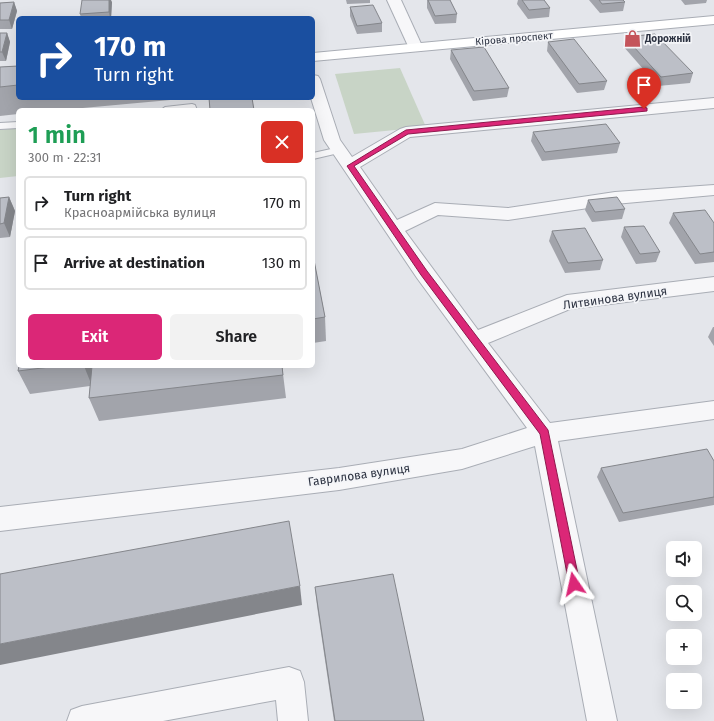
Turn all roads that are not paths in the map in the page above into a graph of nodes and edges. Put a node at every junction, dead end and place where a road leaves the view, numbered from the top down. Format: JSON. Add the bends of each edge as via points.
{"nodes":[{"id":1,"x":394,"y":0,"type":"edge"},
{"id":2,"x":714,"y":20,"type":"edge"},
{"id":3,"x":416,"y":48,"type":"junction"},
{"id":4,"x":315,"y":57,"type":"edge"},
{"id":5,"x":315,"y":85,"type":"edge"},
{"id":6,"x":714,"y":103,"type":"edge"},
{"id":7,"x":183,"y":108,"type":"edge"},
{"id":8,"x":192,"y":108,"type":"edge"},
{"id":9,"x":16,"y":125,"type":"edge"},
{"id":10,"x":0,"y":126,"type":"edge"},
{"id":11,"x":315,"y":156,"type":"edge"},
{"id":12,"x":345,"y":158,"type":"junction"},
{"id":13,"x":714,"y":190,"type":"edge"},
{"id":14,"x":394,"y":230,"type":"junction"},
{"id":15,"x":714,"y":284,"type":"edge"},
{"id":16,"x":474,"y":340,"type":"junction"},
{"id":17,"x":714,"y":410,"type":"edge"},
{"id":18,"x":544,"y":433,"type":"junction"},
{"id":19,"x":0,"y":519,"type":"edge"},
{"id":20,"x":82,"y":721,"type":"edge"},
{"id":21,"x":293,"y":721,"type":"edge"},
{"id":22,"x":602,"y":721,"type":"edge"}],
"edges":[{"from":1,"to":3,"type":"street"},
{"from":2,"to":3,"type":"street","name":"Кірова проспект"},
{"from":3,"to":4,"type":"street","name":"Кірова проспект"},
{"from":5,"to":12,"type":"street","via":[[332,140]]},
{"from":6,"to":12,"type":"street","via":[[406,132]]},
{"from":7,"to":8,"type":"lane"},
{"from":9,"to":10,"type":"lane"},
{"from":11,"to":12,"type":"lane"},
{"from":12,"to":14,"type":"street"},
{"from":13,"to":14,"type":"street","via":[[615,198],[508,214],[436,209]]},
{"from":14,"to":16,"type":"street"},
{"from":15,"to":16,"type":"street","name":"Литвинова вулиця","via":[[567,302]]},
{"from":16,"to":18,"type":"street"},
{"from":17,"to":18,"type":"street","name":"Гаврилова вулиця"},
{"from":18,"to":19,"type":"street","name":"Гаврилова вулиця","via":[[462,459],[340,479]]},
{"from":18,"to":22,"type":"street"},
{"from":20,"to":21,"type":"street","via":[[289,682]]}]}
